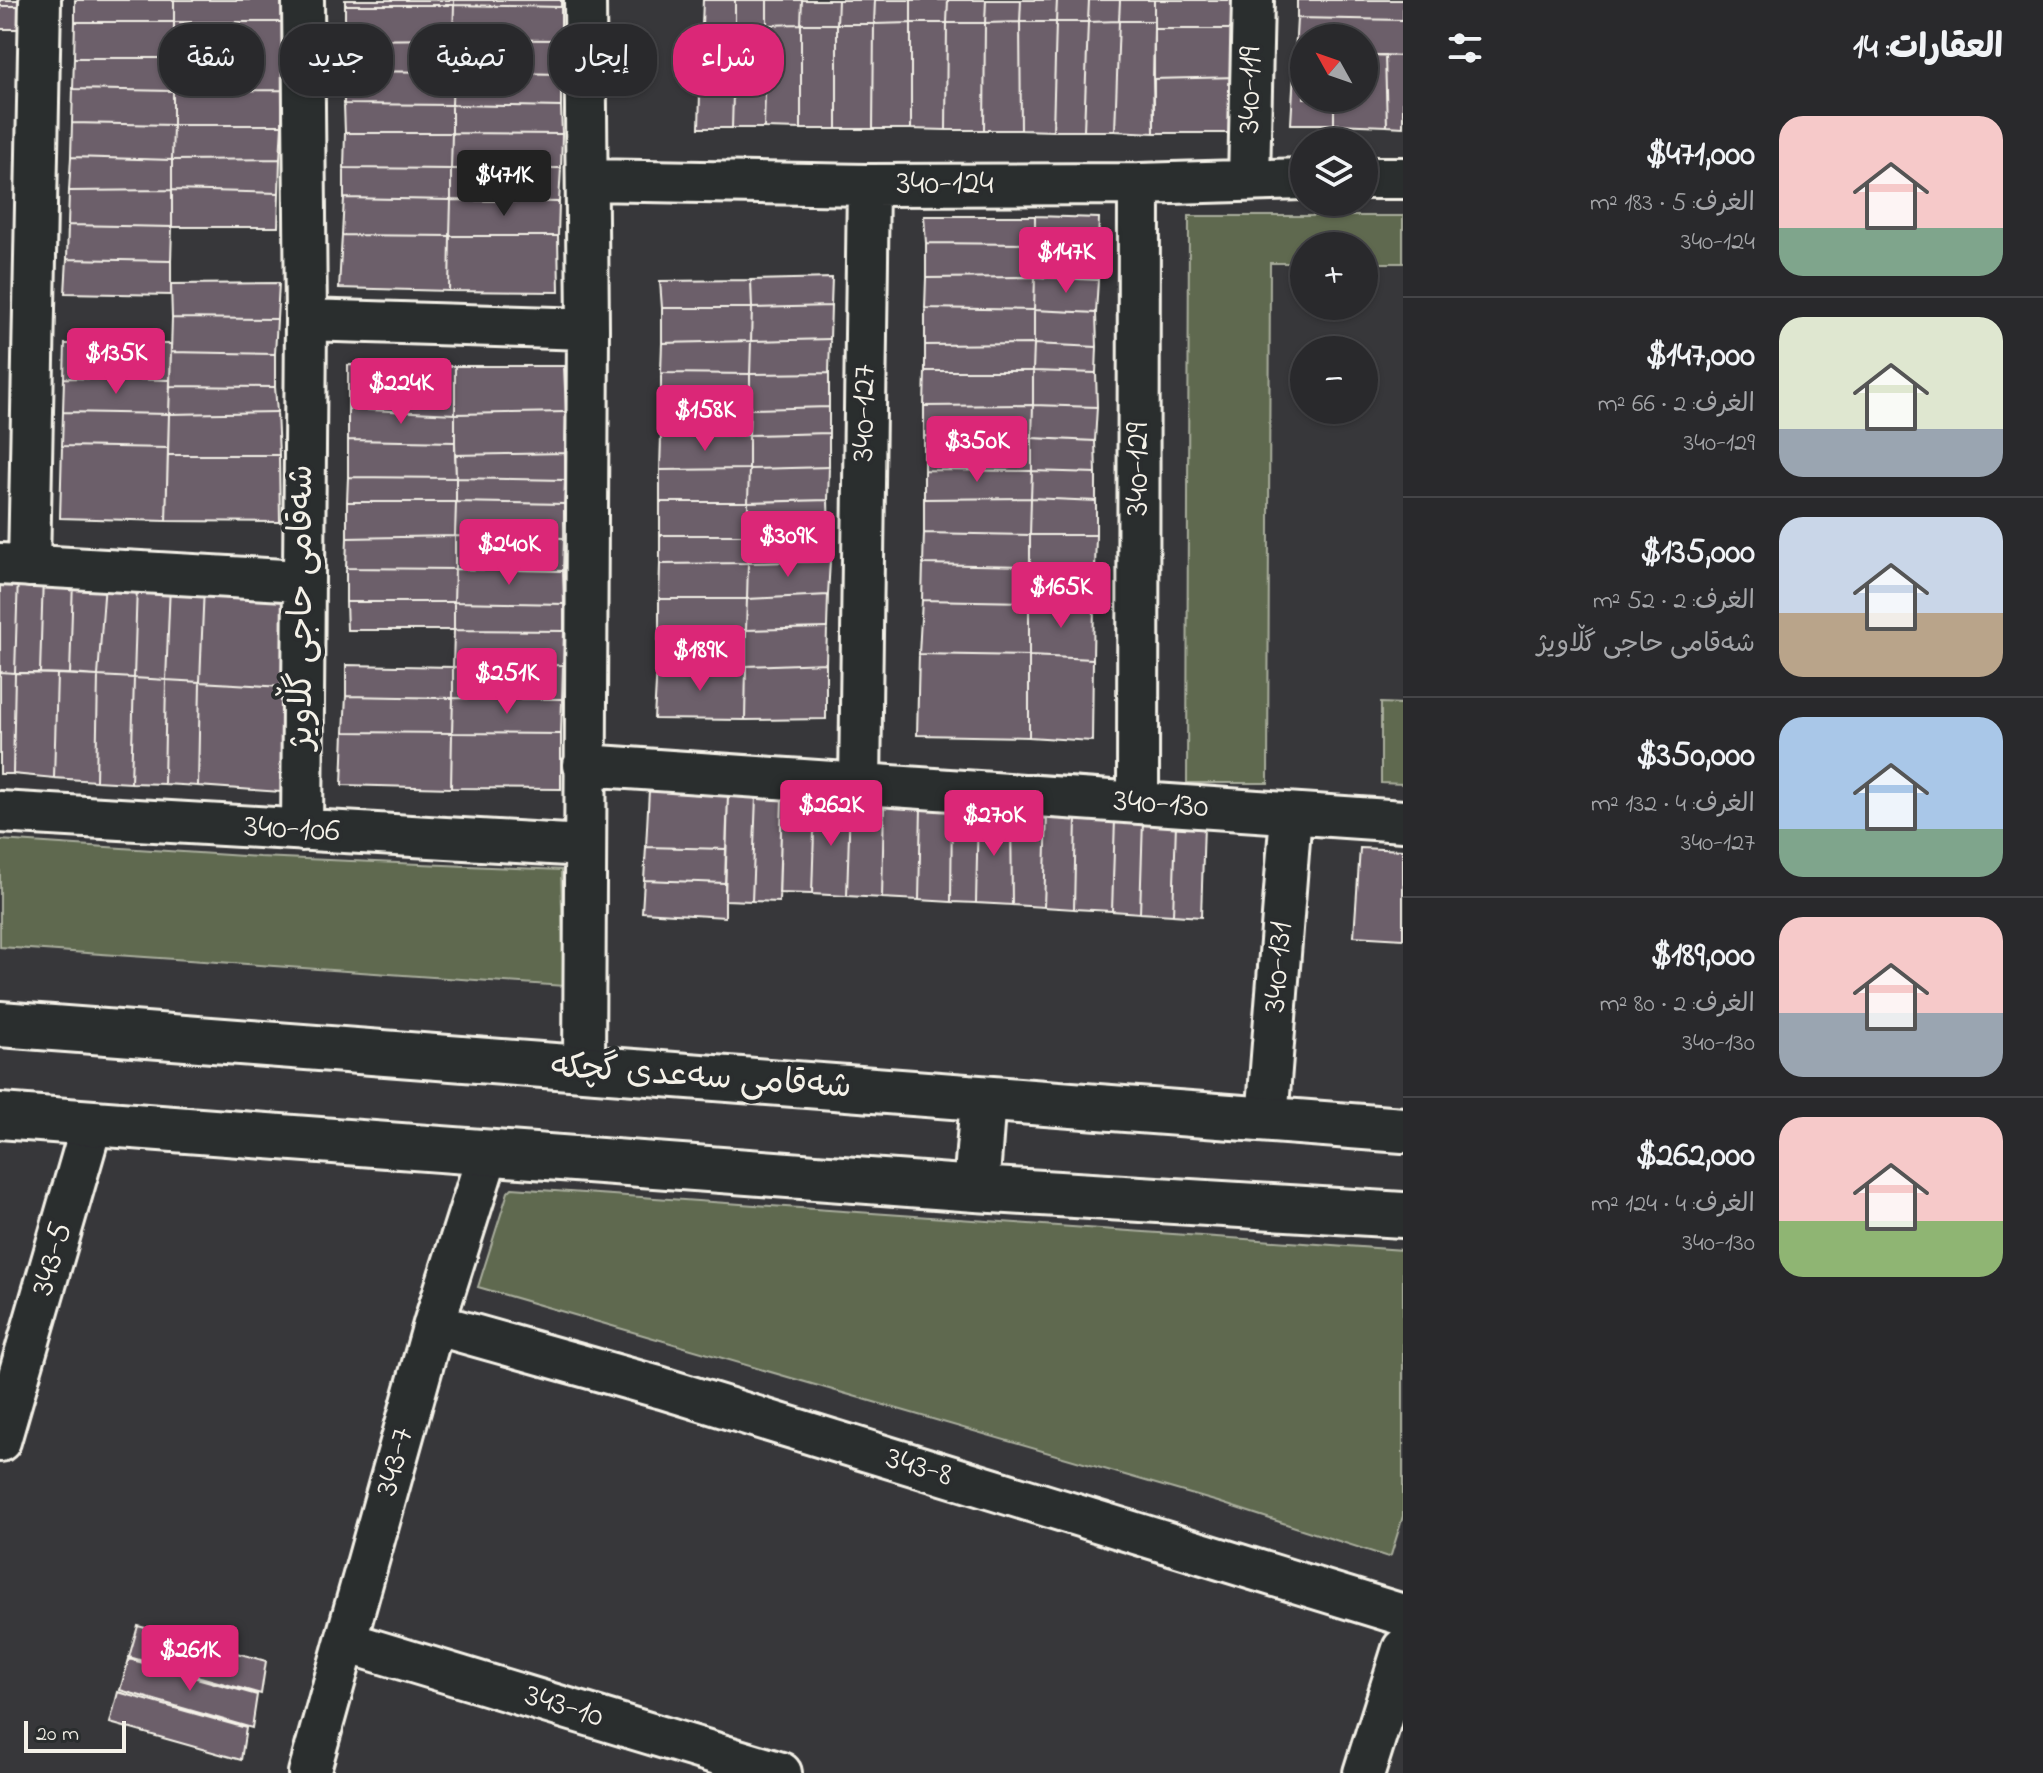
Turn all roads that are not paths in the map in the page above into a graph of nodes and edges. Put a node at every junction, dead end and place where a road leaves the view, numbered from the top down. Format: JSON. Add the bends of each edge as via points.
{"nodes":[{"id":1,"x":40,"y":0,"type":"edge"},
{"id":2,"x":303,"y":0,"type":"edge"},
{"id":3,"x":585,"y":0,"type":"edge"},
{"id":4,"x":1253,"y":0,"type":"edge"},
{"id":5,"x":1378,"y":178,"type":"edge"},
{"id":6,"x":1403,"y":178,"type":"edge"},
{"id":7,"x":1290,"y":179,"type":"edge"},
{"id":8,"x":587,"y":180,"type":"junction"},
{"id":9,"x":1249,"y":180,"type":"junction"},
{"id":10,"x":1139,"y":184,"type":"junction"},
{"id":11,"x":868,"y":185,"type":"junction"},
{"id":12,"x":18,"y":199,"type":"edge"},
{"id":13,"x":306,"y":320,"type":"junction"},
{"id":14,"x":588,"y":329,"type":"junction"},
{"id":15,"x":14,"y":565,"type":"edge"},
{"id":16,"x":302,"y":581,"type":"junction"},
{"id":17,"x":584,"y":765,"type":"junction"},
{"id":18,"x":860,"y":784,"type":"junction"},
{"id":19,"x":1138,"y":803,"type":"junction"},
{"id":20,"x":0,"y":812,"type":"edge"},
{"id":21,"x":1291,"y":814,"type":"junction"},
{"id":22,"x":1403,"y":821,"type":"edge"},
{"id":23,"x":302,"y":830,"type":"junction"},
{"id":24,"x":584,"y":846,"type":"junction"},
{"id":25,"x":0,"y":1024,"type":"edge"},
{"id":26,"x":584,"y":1069,"type":"junction"},
{"id":27,"x":983,"y":1099,"type":"junction"},
{"id":28,"x":0,"y":1116,"type":"edge"},
{"id":29,"x":1267,"y":1120,"type":"junction"},
{"id":30,"x":92,"y":1123,"type":"junction"},
{"id":31,"x":1403,"y":1130,"type":"edge"},
{"id":32,"x":488,"y":1153,"type":"junction"},
{"id":33,"x":976,"y":1189,"type":"junction"},
{"id":34,"x":1403,"y":1215,"type":"edge"},
{"id":35,"x":434,"y":1324,"type":"junction"},
{"id":36,"x":0,"y":1441,"type":"edge"},
{"id":37,"x":1403,"y":1615,"type":"edge"},
{"id":38,"x":346,"y":1642,"type":"junction"},
{"id":39,"x":1403,"y":1649,"type":"edge"},
{"id":40,"x":309,"y":1773,"type":"edge"},
{"id":41,"x":781,"y":1773,"type":"edge"},
{"id":42,"x":1364,"y":1773,"type":"edge"}],
"edges":[{"from":1,"to":12,"type":"street"},
{"from":2,"to":13,"type":"street","name":"شەقامی حاجی گڵاویژ"},
{"from":3,"to":8,"type":"street"},
{"from":4,"to":9,"type":"street","name":"340-119"},
{"from":5,"to":6,"type":"street"},
{"from":7,"to":9,"type":"street","name":"340-124"},
{"from":8,"to":11,"type":"street","name":"340-124"},
{"from":8,"to":14,"type":"street"},
{"from":9,"to":10,"type":"street","name":"340-124"},
{"from":10,"to":11,"type":"street","name":"340-124"},
{"from":10,"to":19,"type":"street","name":"340-129"},
{"from":11,"to":18,"type":"street","name":"340-127"},
{"from":12,"to":15,"type":"street"},
{"from":13,"to":14,"type":"street"},
{"from":13,"to":16,"type":"street","name":"شەقامی حاجی گڵاویژ"},
{"from":14,"to":17,"type":"street"},
{"from":15,"to":16,"type":"street"},
{"from":16,"to":23,"type":"street","name":"شەقامی حاجی گڵاویژ"},
{"from":17,"to":18,"type":"street","name":"340-130"},
{"from":17,"to":24,"type":"street"},
{"from":18,"to":19,"type":"street","name":"340-130"},
{"from":19,"to":21,"type":"street","name":"340-130"},
{"from":20,"to":23,"type":"street","name":"340-106"},
{"from":21,"to":22,"type":"street","name":"340-130"},
{"from":21,"to":29,"type":"street","name":"340-131"},
{"from":23,"to":24,"type":"street","name":"340-106"},
{"from":24,"to":26,"type":"street"},
{"from":25,"to":26,"type":"main road","name":"شەقامی سەعدی گچکە"},
{"from":26,"to":27,"type":"main road","name":"شەقامی سەعدی گچکە"},
{"from":27,"to":29,"type":"main road","name":"شەقامی سەعدی گچکە"},
{"from":27,"to":33,"type":"main road"},
{"from":28,"to":30,"type":"main road"},
{"from":29,"to":31,"type":"main road","name":"شەقامی سەعدی گچکە"},
{"from":30,"to":32,"type":"main road"},
{"from":30,"to":36,"type":"street","name":"343-5"},
{"from":32,"to":33,"type":"main road"},
{"from":32,"to":35,"type":"street","name":"343-7"},
{"from":33,"to":34,"type":"main road"},
{"from":35,"to":37,"type":"street","name":"343-8","via":[[662,1388]]},
{"from":35,"to":38,"type":"street","name":"343-7"},
{"from":38,"to":40,"type":"street","name":"343-7"},
{"from":38,"to":41,"type":"street","name":"343-10"},
{"from":39,"to":42,"type":"street"}]}
